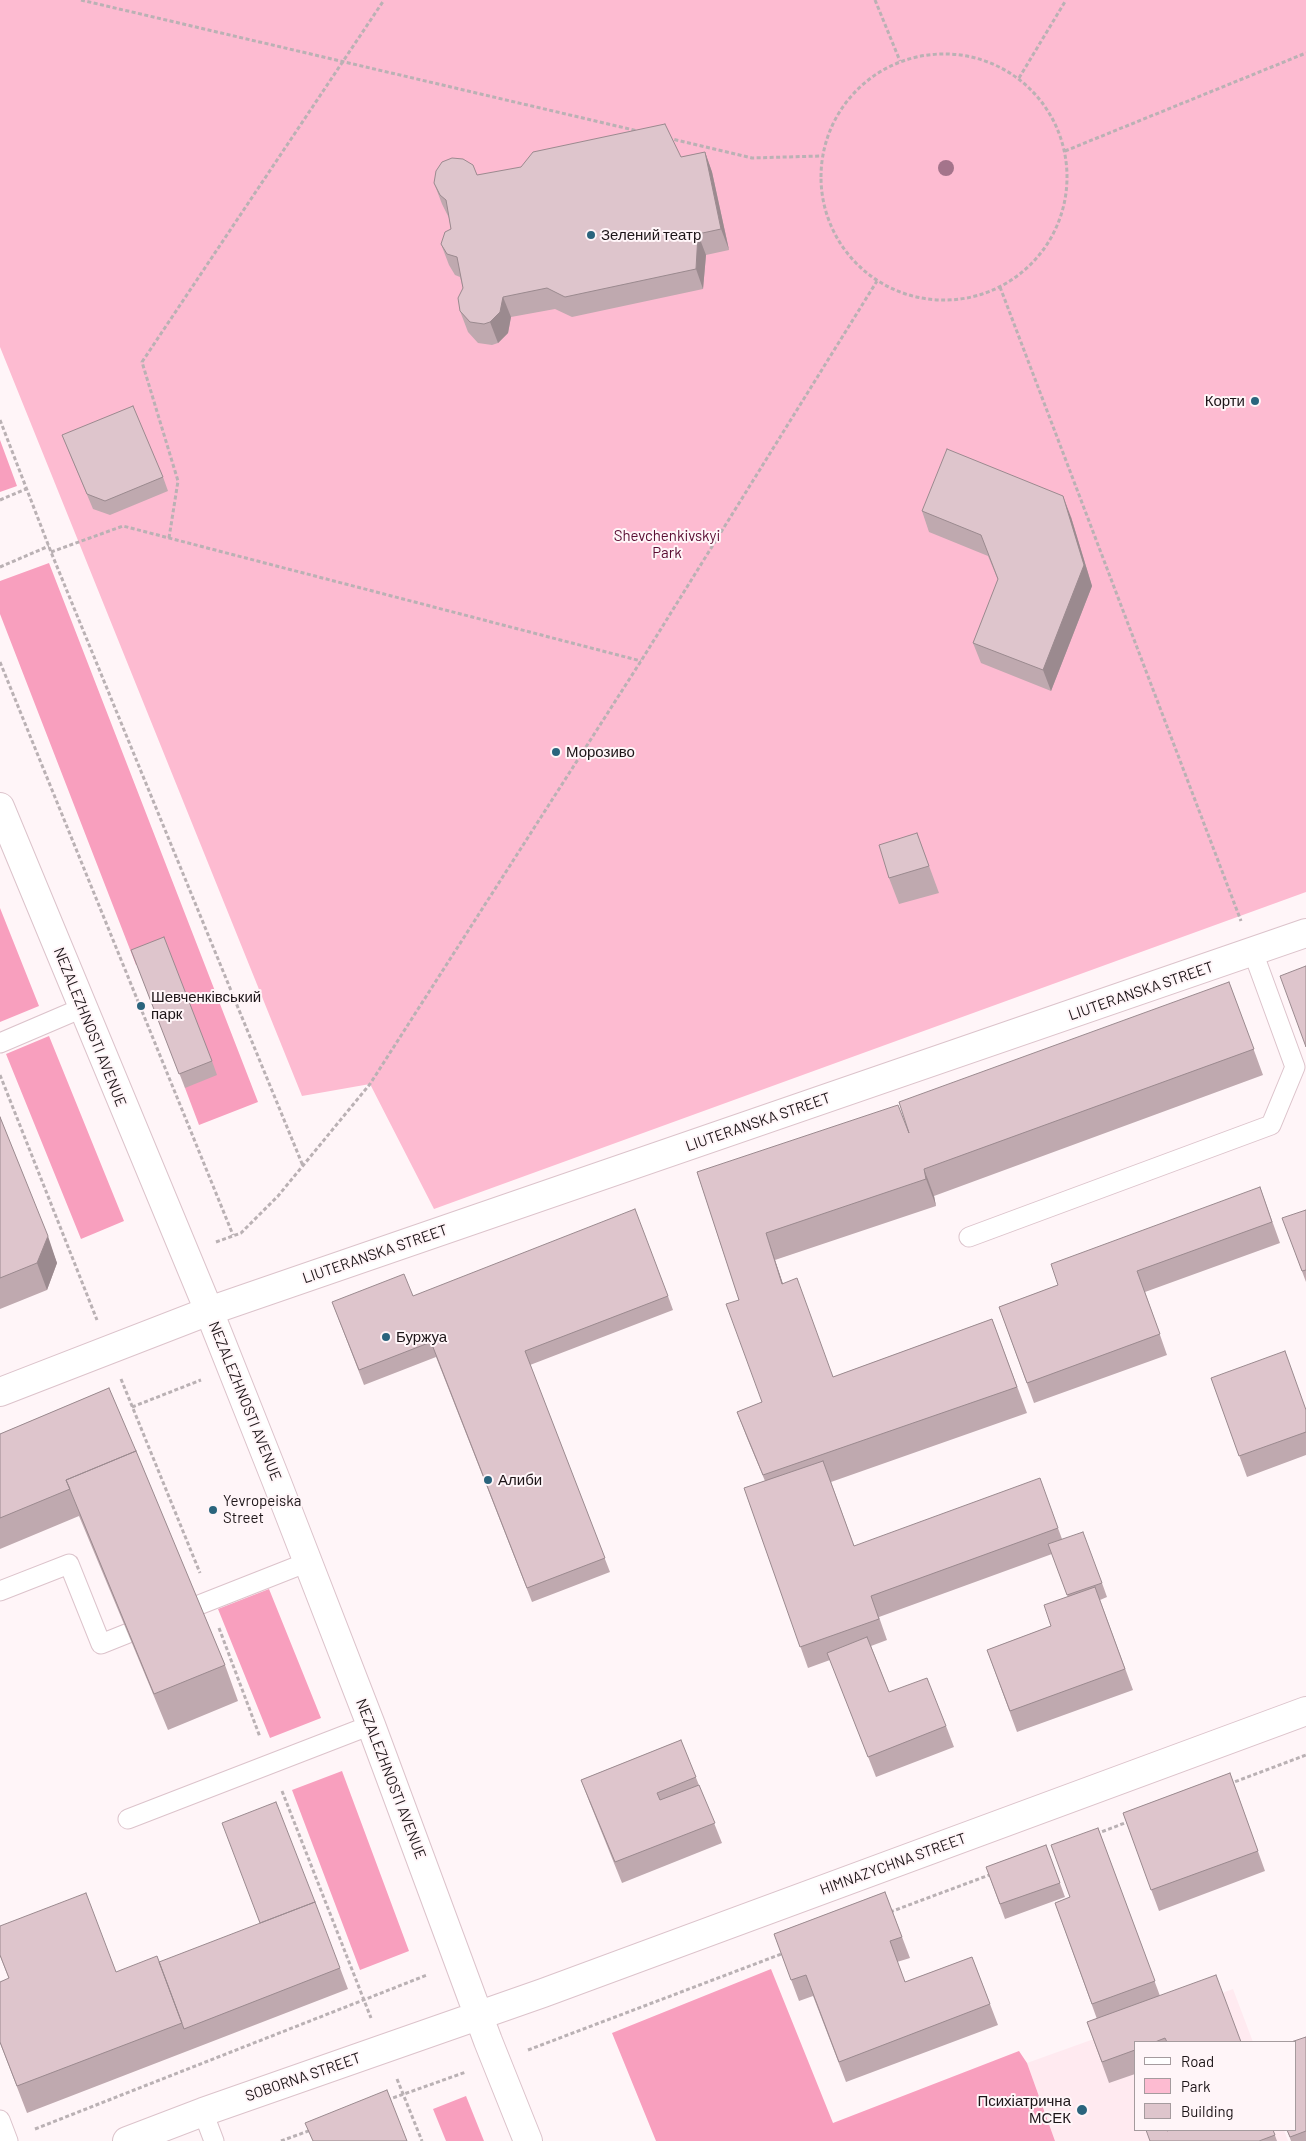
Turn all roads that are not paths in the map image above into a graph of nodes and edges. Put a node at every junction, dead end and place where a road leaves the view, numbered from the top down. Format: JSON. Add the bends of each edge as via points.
{"nodes":[{"id":1,"x":0,"y":807,"type":"edge"},
{"id":2,"x":1306,"y":933,"type":"edge"},
{"id":3,"x":1253,"y":952,"type":"junction"},
{"id":4,"x":82,"y":1008,"type":"junction"},
{"id":5,"x":0,"y":1043,"type":"edge"},
{"id":6,"x":969,"y":1237,"type":"dead end"},
{"id":7,"x":209,"y":1311,"type":"junction"},
{"id":8,"x":0,"y":1392,"type":"edge"},
{"id":9,"x":308,"y":1562,"type":"junction"},
{"id":10,"x":0,"y":1591,"type":"edge"},
{"id":11,"x":1306,"y":1712,"type":"edge"},
{"id":12,"x":371,"y":1725,"type":"junction"},
{"id":13,"x":128,"y":1819,"type":"dead end"},
{"id":14,"x":480,"y":2015,"type":"junction"},
{"id":15,"x":203,"y":2112,"type":"junction"},
{"id":16,"x":0,"y":2120,"type":"edge"},
{"id":17,"x":8,"y":2140,"type":"edge"},
{"id":18,"x":127,"y":2141,"type":"edge"},
{"id":19,"x":214,"y":2141,"type":"edge"},
{"id":20,"x":528,"y":2141,"type":"edge"}],
"edges":[{"from":1,"to":4,"type":"street","name":"NEZALEZHNOSTI AVENUE"},
{"from":2,"to":3,"type":"street","name":"LIUTERANSKA STREET"},
{"from":3,"to":6,"type":"lane","via":[[1295,1067],[1272,1125]]},
{"from":3,"to":7,"type":"street","name":"LIUTERANSKA STREET"},
{"from":4,"to":5,"type":"lane"},
{"from":4,"to":7,"type":"street","name":"NEZALEZHNOSTI AVENUE"},
{"from":7,"to":8,"type":"street"},
{"from":7,"to":9,"type":"street","name":"NEZALEZHNOSTI AVENUE"},
{"from":9,"to":10,"type":"lane","via":[[101,1644],[68,1564]]},
{"from":9,"to":12,"type":"street","name":"NEZALEZHNOSTI AVENUE"},
{"from":11,"to":14,"type":"street","name":"HIMNAZYCHNA STREET"},
{"from":12,"to":13,"type":"lane"},
{"from":12,"to":14,"type":"street","name":"NEZALEZHNOSTI AVENUE"},
{"from":14,"to":15,"type":"street","name":"SOBORNA STREET"},
{"from":14,"to":20,"type":"street","name":"NEZALEZHNOSTI AVENUE"},
{"from":15,"to":18,"type":"street","name":"SOBORNA STREET"},
{"from":15,"to":19,"type":"lane"},
{"from":16,"to":17,"type":"lane"}]}
